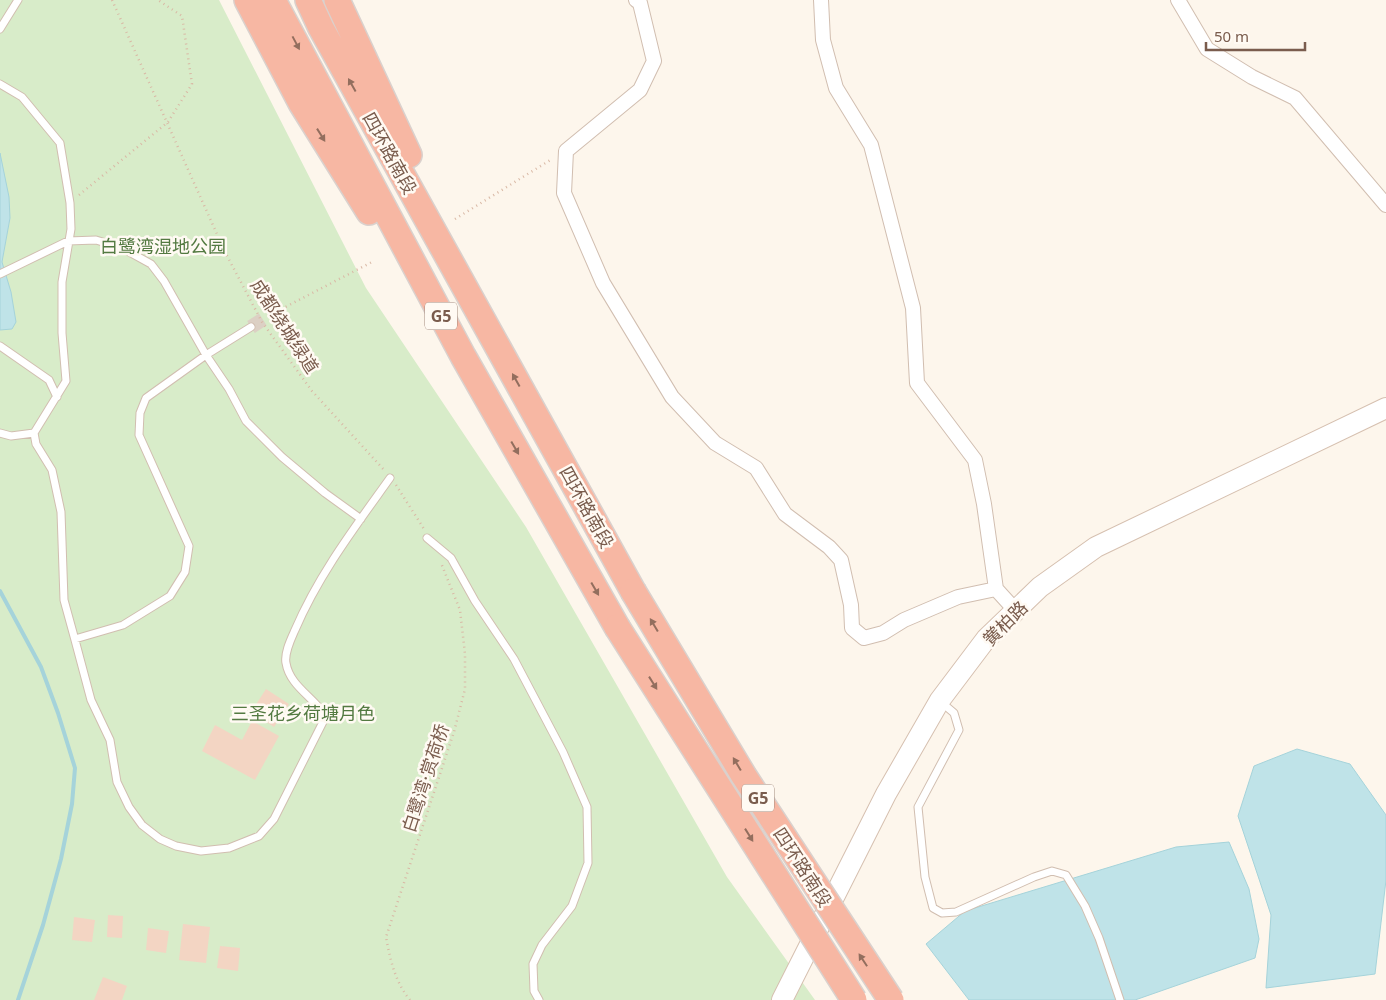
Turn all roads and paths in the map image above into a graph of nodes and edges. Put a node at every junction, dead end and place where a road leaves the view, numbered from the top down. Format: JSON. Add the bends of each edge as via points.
{"nodes":[{"id":1,"x":18,"y":0,"type":"edge"},
{"id":2,"x":112,"y":0,"type":"edge"},
{"id":3,"x":158,"y":0,"type":"edge"},
{"id":4,"x":247,"y":0,"type":"edge"},
{"id":5,"x":273,"y":0,"type":"edge"},
{"id":6,"x":308,"y":0,"type":"edge"},
{"id":7,"x":337,"y":0,"type":"edge"},
{"id":8,"x":636,"y":0,"type":"edge"},
{"id":9,"x":821,"y":0,"type":"edge"},
{"id":10,"x":1178,"y":0,"type":"edge"},
{"id":11,"x":0,"y":29,"type":"edge"},
{"id":12,"x":0,"y":84,"type":"edge"},
{"id":13,"x":168,"y":122,"type":"junction"},
{"id":14,"x":566,"y":151,"type":"junction"},
{"id":15,"x":70,"y":203,"type":"junction"},
{"id":16,"x":1386,"y":205,"type":"edge"},
{"id":17,"x":455,"y":219,"type":"dead end"},
{"id":18,"x":68,"y":240,"type":"junction"},
{"id":19,"x":372,"y":262,"type":"dead end"},
{"id":20,"x":0,"y":274,"type":"edge"},
{"id":21,"x":268,"y":316,"type":"tunnel mouth"},
{"id":22,"x":251,"y":327,"type":"tunnel mouth"},
{"id":23,"x":492,"y":337,"type":"junction"},
{"id":24,"x":0,"y":346,"type":"edge"},
{"id":25,"x":206,"y":355,"type":"junction"},
{"id":26,"x":57,"y":397,"type":"junction"},
{"id":27,"x":1386,"y":408,"type":"edge"},
{"id":28,"x":502,"y":425,"type":"junction"},
{"id":29,"x":0,"y":433,"type":"edge"},
{"id":30,"x":34,"y":433,"type":"junction"},
{"id":31,"x":390,"y":478,"type":"junction"},
{"id":32,"x":361,"y":519,"type":"junction"},
{"id":33,"x":428,"y":538,"type":"junction"},
{"id":34,"x":439,"y":558,"type":"joint"},
{"id":35,"x":996,"y":589,"type":"junction"},
{"id":36,"x":1016,"y":611,"type":"junction"},
{"id":37,"x":75,"y":640,"type":"junction"},
{"id":38,"x":940,"y":700,"type":"junction"},
{"id":39,"x":410,"y":1000,"type":"edge"},
{"id":40,"x":539,"y":1000,"type":"edge"},
{"id":41,"x":782,"y":1000,"type":"edge"},
{"id":42,"x":854,"y":1000,"type":"edge"},
{"id":43,"x":891,"y":1000,"type":"edge"},
{"id":44,"x":1120,"y":1000,"type":"edge"}],
"edges":[{"from":1,"to":11,"type":"lane"},
{"from":2,"to":13,"type":"path","name":"成都绕城绿道"},
{"from":3,"to":13,"type":"path","via":[[182,16],[192,84]]},
{"from":4,"to":28,"type":"highway","one_way":true,"via":[[301,103]]},
{"from":5,"to":28,"type":"highway","name":"四环路南段","number":"G5","one_way":true},
{"from":23,"to":6,"type":"highway","name":"四环路南段","number":"G5","one_way":true},
{"from":7,"to":23,"type":"highway"},
{"from":8,"to":14,"type":"street","via":[[640,3],[654,61],[640,90]]},
{"from":9,"to":35,"type":"street","via":[[823,40],[836,88],[871,145],[913,308],[917,384],[975,460]]},
{"from":10,"to":16,"type":"street","via":[[1206,49],[1295,98]]},
{"from":12,"to":15,"type":"lane","via":[[22,98],[60,143]]},
{"from":13,"to":15,"type":"path"},
{"from":13,"to":31,"type":"path","name":"成都绕城绿道","via":[[225,252],[262,322],[312,391]]},
{"from":14,"to":17,"type":"path"},
{"from":14,"to":35,"type":"street","via":[[564,193],[603,283],[672,397],[715,443],[756,468],[785,514],[841,560],[851,605],[852,628],[864,638],[884,633],[904,620],[958,597]]},
{"from":15,"to":18,"type":"lane"},
{"from":18,"to":20,"type":"lane"},
{"from":18,"to":25,"type":"lane","via":[[96,240],[122,248],[151,264],[164,280]]},
{"from":18,"to":26,"type":"lane","via":[[62,282],[66,381]]},
{"from":19,"to":21,"type":"path"},
{"from":22,"to":25,"type":"lane"},
{"from":43,"to":23,"type":"highway","name":"四环路南段","number":"G5","one_way":true,"bridge":true,"via":[[744,776],[633,591]]},
{"from":24,"to":26,"type":"lane","via":[[49,380]]},
{"from":25,"to":32,"type":"lane","via":[[246,421],[282,457]]},
{"from":25,"to":37,"type":"lane","via":[[146,398],[140,414],[139,435],[189,546],[184,572],[170,596],[138,616],[122,625]]},
{"from":26,"to":30,"type":"lane"},
{"from":27,"to":36,"type":"street","name":"黉柏路","via":[[1096,548],[1040,587]]},
{"from":28,"to":42,"type":"highway","name":"四环路南段","number":"G5","one_way":true,"bridge":true,"via":[[617,627]]},
{"from":29,"to":30,"type":"lane","via":[[11,436]]},
{"from":30,"to":37,"type":"lane","via":[[36,444],[52,470],[61,512],[64,600]]},
{"from":31,"to":32,"type":"lane"},
{"from":31,"to":33,"type":"path","name":"成都绕城绿道","via":[[406,498]]},
{"from":32,"to":37,"type":"lane","via":[[331,560],[305,605],[289,644],[286,663],[300,691],[323,711],[325,718],[274,819],[259,836],[246,843],[201,851],[160,839],[142,825],[129,808],[117,782],[110,740],[92,700]]},
{"from":33,"to":34,"type":"path","name":"成都绕城绿道"},
{"from":33,"to":40,"type":"lane","via":[[451,558],[514,659],[563,752],[587,807],[588,863],[572,906],[542,945],[533,964],[534,991]]},
{"from":34,"to":39,"type":"path","name":"白鹭湾·赏荷桥","via":[[460,610],[465,689],[454,732],[386,937],[397,977]]},
{"from":35,"to":36,"type":"street"},
{"from":36,"to":38,"type":"street","name":"黉柏路","via":[[986,639]]},
{"from":38,"to":41,"type":"street","name":"黉柏路","via":[[886,794]]},
{"from":38,"to":44,"type":"lane","via":[[954,713],[959,730],[918,807],[925,878],[933,908],[942,913],[956,912],[1034,877],[1052,871],[1066,875],[1099,938]]}]}
